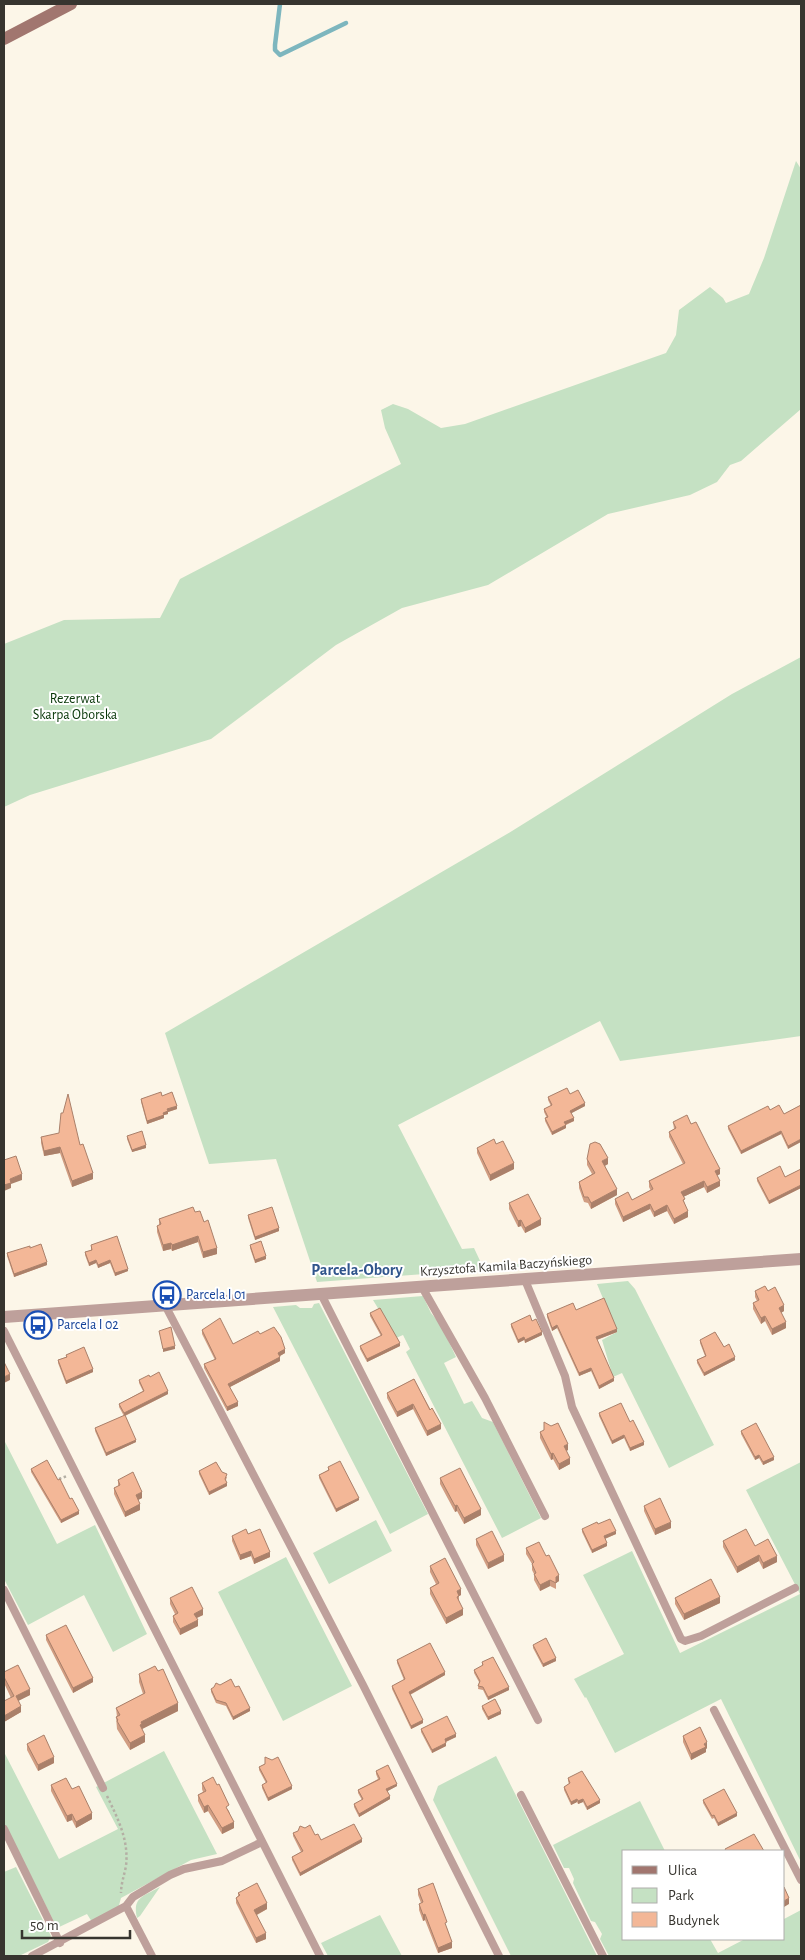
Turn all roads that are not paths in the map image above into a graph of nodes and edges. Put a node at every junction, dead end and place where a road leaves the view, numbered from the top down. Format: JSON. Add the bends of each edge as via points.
{"nodes":[{"id":1,"x":71,"y":4,"type":"edge"},
{"id":2,"x":4,"y":39,"type":"edge"},
{"id":3,"x":801,"y":1259,"type":"edge"},
{"id":4,"x":525,"y":1280,"type":"junction"},
{"id":5,"x":422,"y":1287,"type":"junction"},
{"id":6,"x":321,"y":1294,"type":"junction"},
{"id":7,"x":166,"y":1305,"type":"junction"},
{"id":8,"x":4,"y":1317,"type":"edge"},
{"id":9,"x":4,"y":1330,"type":"edge"},
{"id":10,"x":545,"y":1516,"type":"dead end"},
{"id":11,"x":795,"y":1588,"type":"dead end"},
{"id":12,"x":4,"y":1590,"type":"edge"},
{"id":13,"x":714,"y":1710,"type":"dead end"},
{"id":14,"x":538,"y":1720,"type":"dead end"},
{"id":15,"x":103,"y":1788,"type":"road end"},
{"id":16,"x":521,"y":1795,"type":"dead end"},
{"id":17,"x":4,"y":1829,"type":"edge"},
{"id":18,"x":262,"y":1842,"type":"junction"},
{"id":19,"x":801,"y":1880,"type":"edge"},
{"id":20,"x":126,"y":1906,"type":"junction"},
{"id":21,"x":60,"y":1942,"type":"junction"},
{"id":22,"x":32,"y":1956,"type":"edge"},
{"id":23,"x":152,"y":1956,"type":"edge"},
{"id":24,"x":320,"y":1956,"type":"edge"},
{"id":25,"x":499,"y":1956,"type":"edge"},
{"id":26,"x":603,"y":1956,"type":"edge"}],
"edges":[{"from":1,"to":2,"type":"main road"},
{"from":3,"to":4,"type":"street","name":"Krzysztofa Kamila Baczyńskiego"},
{"from":4,"to":5,"type":"street","name":"Krzysztofa Kamila Baczyńskiego"},
{"from":4,"to":11,"type":"lane","via":[[565,1376],[572,1407],[681,1639],[685,1641],[700,1636]]},
{"from":5,"to":6,"type":"street","name":"Krzysztofa Kamila Baczyńskiego"},
{"from":5,"to":10,"type":"lane","via":[[485,1398]]},
{"from":6,"to":7,"type":"street","name":"Krzysztofa Kamila Baczyńskiego"},
{"from":6,"to":14,"type":"lane"},
{"from":7,"to":8,"type":"street","name":"Krzysztofa Kamila Baczyńskiego"},
{"from":7,"to":25,"type":"lane"},
{"from":9,"to":18,"type":"lane"},
{"from":12,"to":15,"type":"lane"},
{"from":13,"to":19,"type":"lane"},
{"from":16,"to":26,"type":"lane"},
{"from":17,"to":21,"type":"lane"},
{"from":18,"to":20,"type":"lane","via":[[222,1862],[184,1868],[134,1897]]},
{"from":18,"to":24,"type":"lane"},
{"from":20,"to":21,"type":"lane"},
{"from":20,"to":23,"type":"lane"},
{"from":21,"to":22,"type":"lane"}]}
